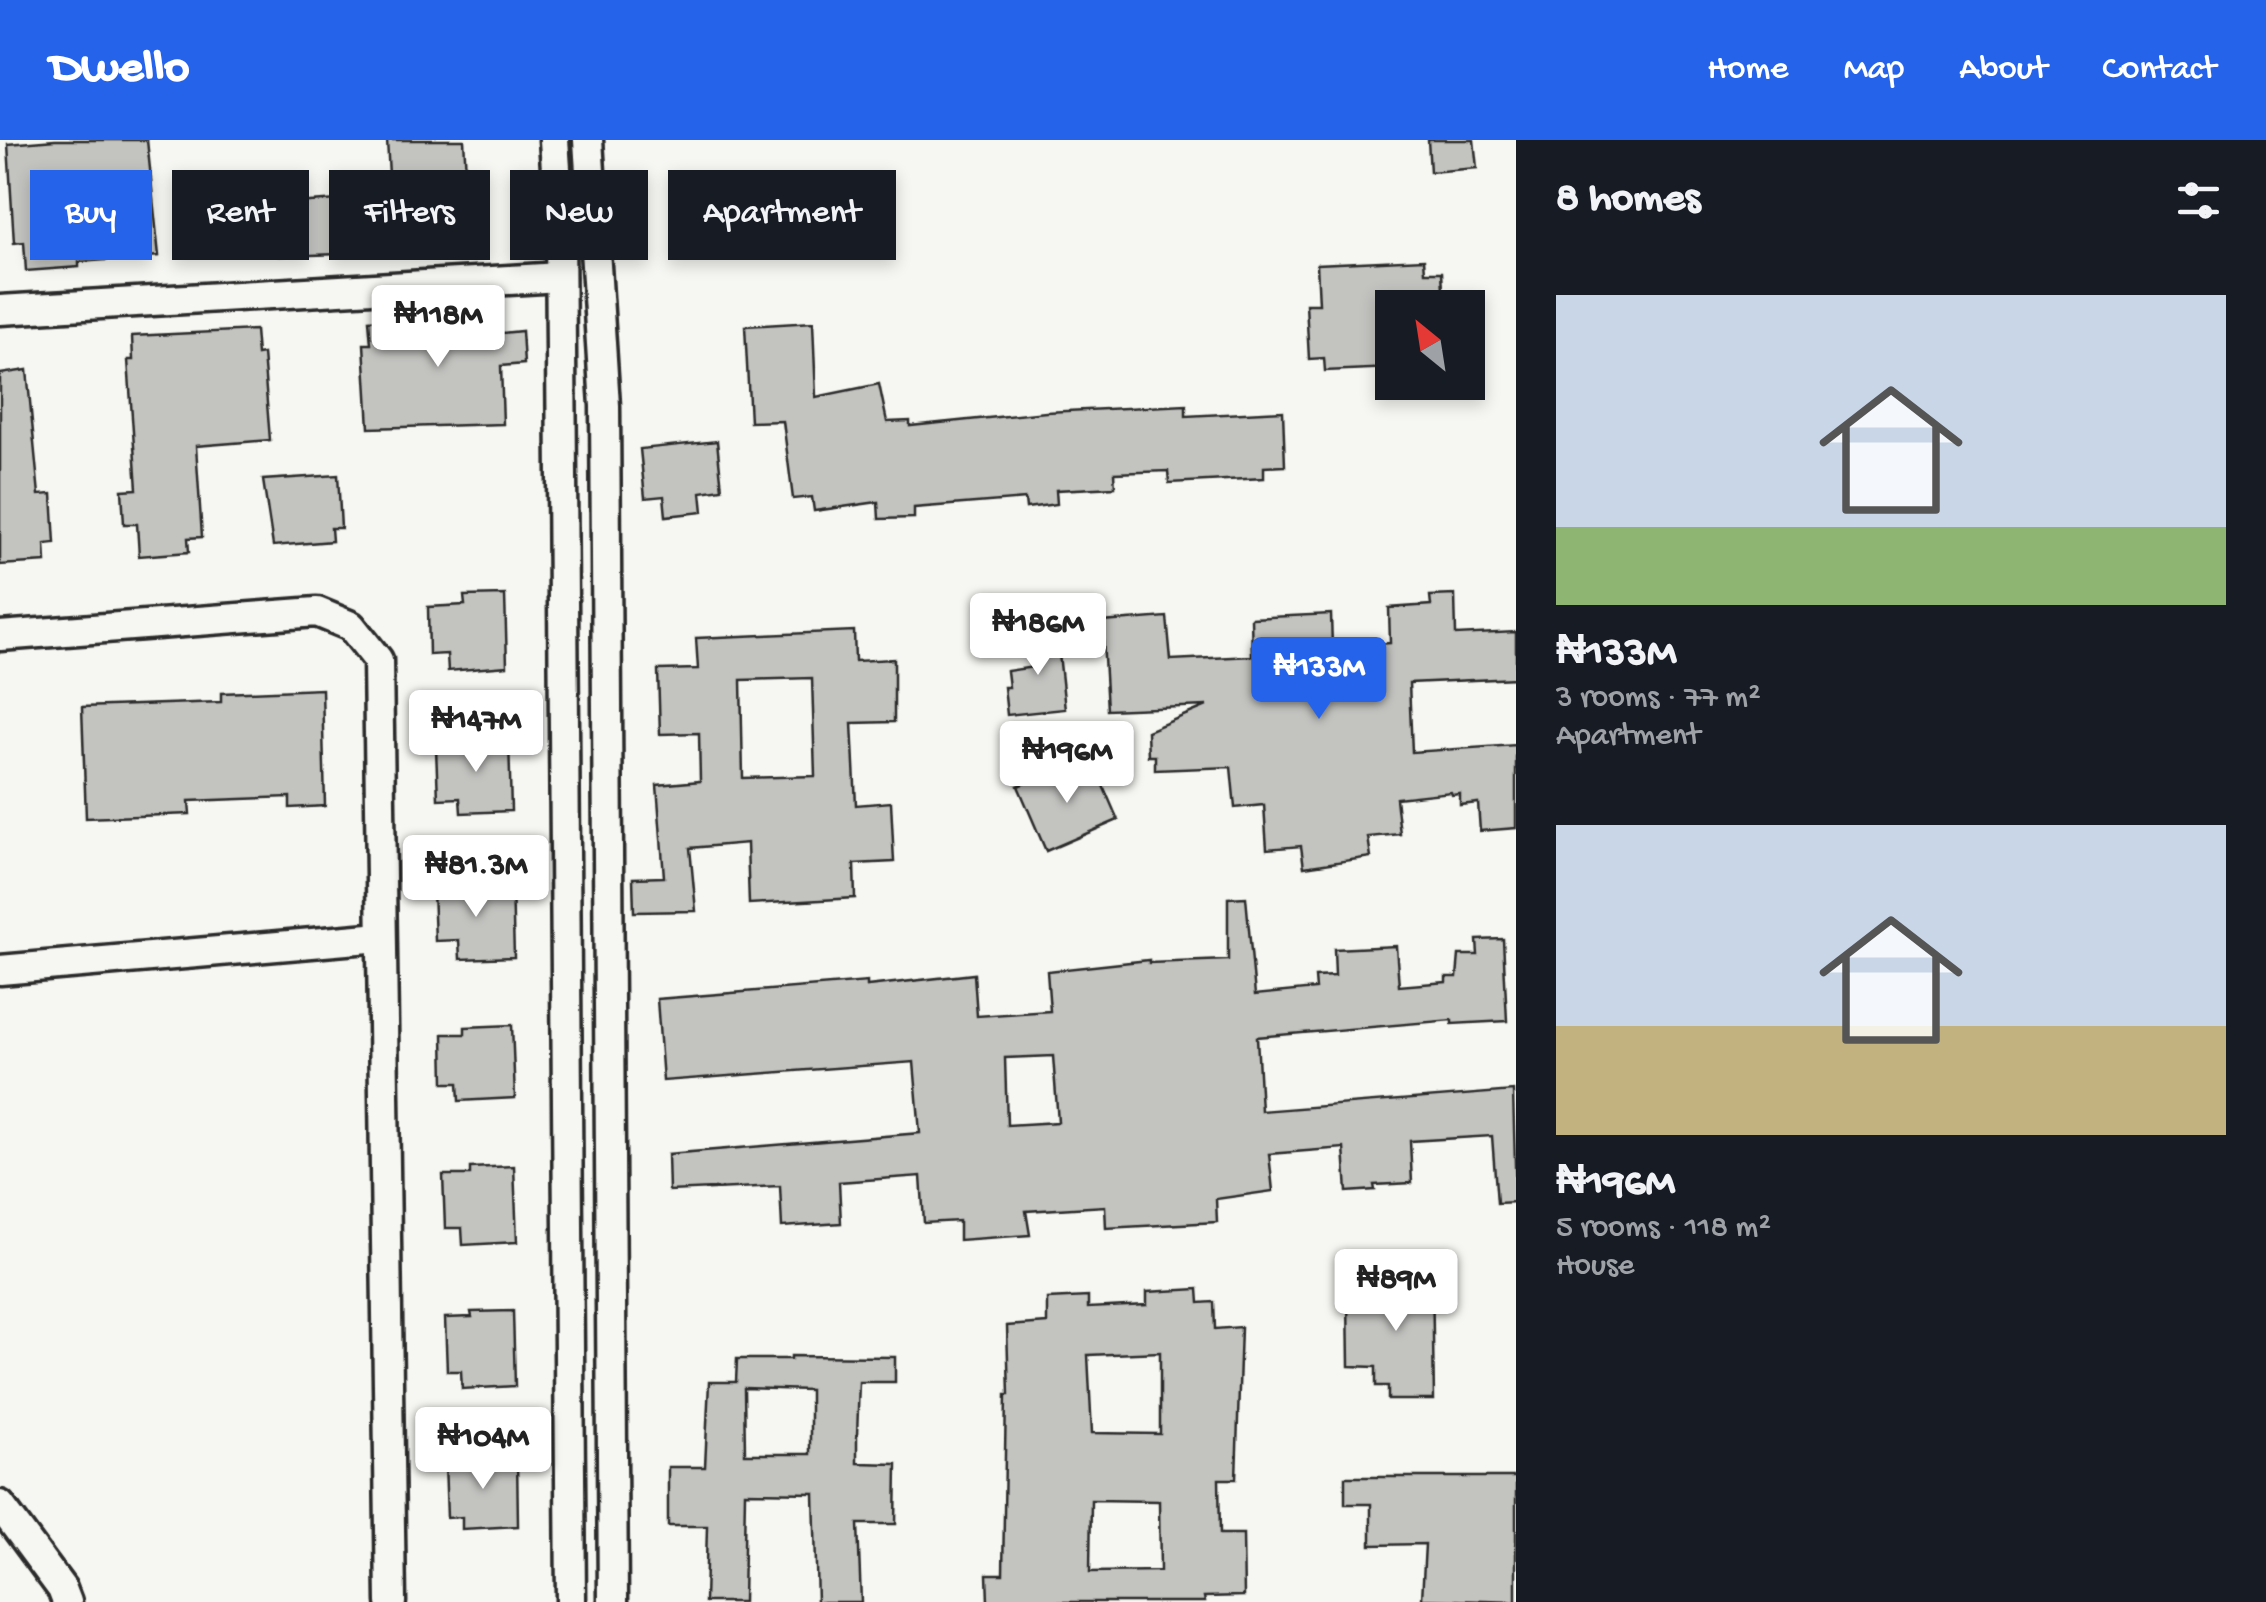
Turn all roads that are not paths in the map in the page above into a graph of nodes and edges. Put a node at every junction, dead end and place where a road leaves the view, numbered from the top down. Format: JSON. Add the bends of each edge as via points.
{"nodes":[{"id":1,"x":554,"y":140,"type":"edge"},
{"id":2,"x":588,"y":140,"type":"edge"},
{"id":3,"x":560,"y":277,"type":"junction"},
{"id":4,"x":0,"y":310,"type":"edge"},
{"id":5,"x":0,"y":636,"type":"edge"},
{"id":6,"x":381,"y":937,"type":"junction"},
{"id":7,"x":0,"y":970,"type":"edge"},
{"id":8,"x":0,"y":1506,"type":"edge"},
{"id":9,"x":67,"y":1602,"type":"edge"},
{"id":10,"x":391,"y":1602,"type":"edge"},
{"id":11,"x":572,"y":1602,"type":"edge"},
{"id":12,"x":613,"y":1602,"type":"edge"}],
"edges":[{"from":1,"to":3,"type":"street"},
{"from":2,"to":12,"type":"street","via":[[605,406]]},
{"from":3,"to":4,"type":"street"},
{"from":3,"to":11,"type":"street"},
{"from":5,"to":6,"type":"street","via":[[318,612],[352,626],[378,660]]},
{"from":6,"to":7,"type":"street"},
{"from":6,"to":10,"type":"street"},
{"from":8,"to":9,"type":"street"}]}
